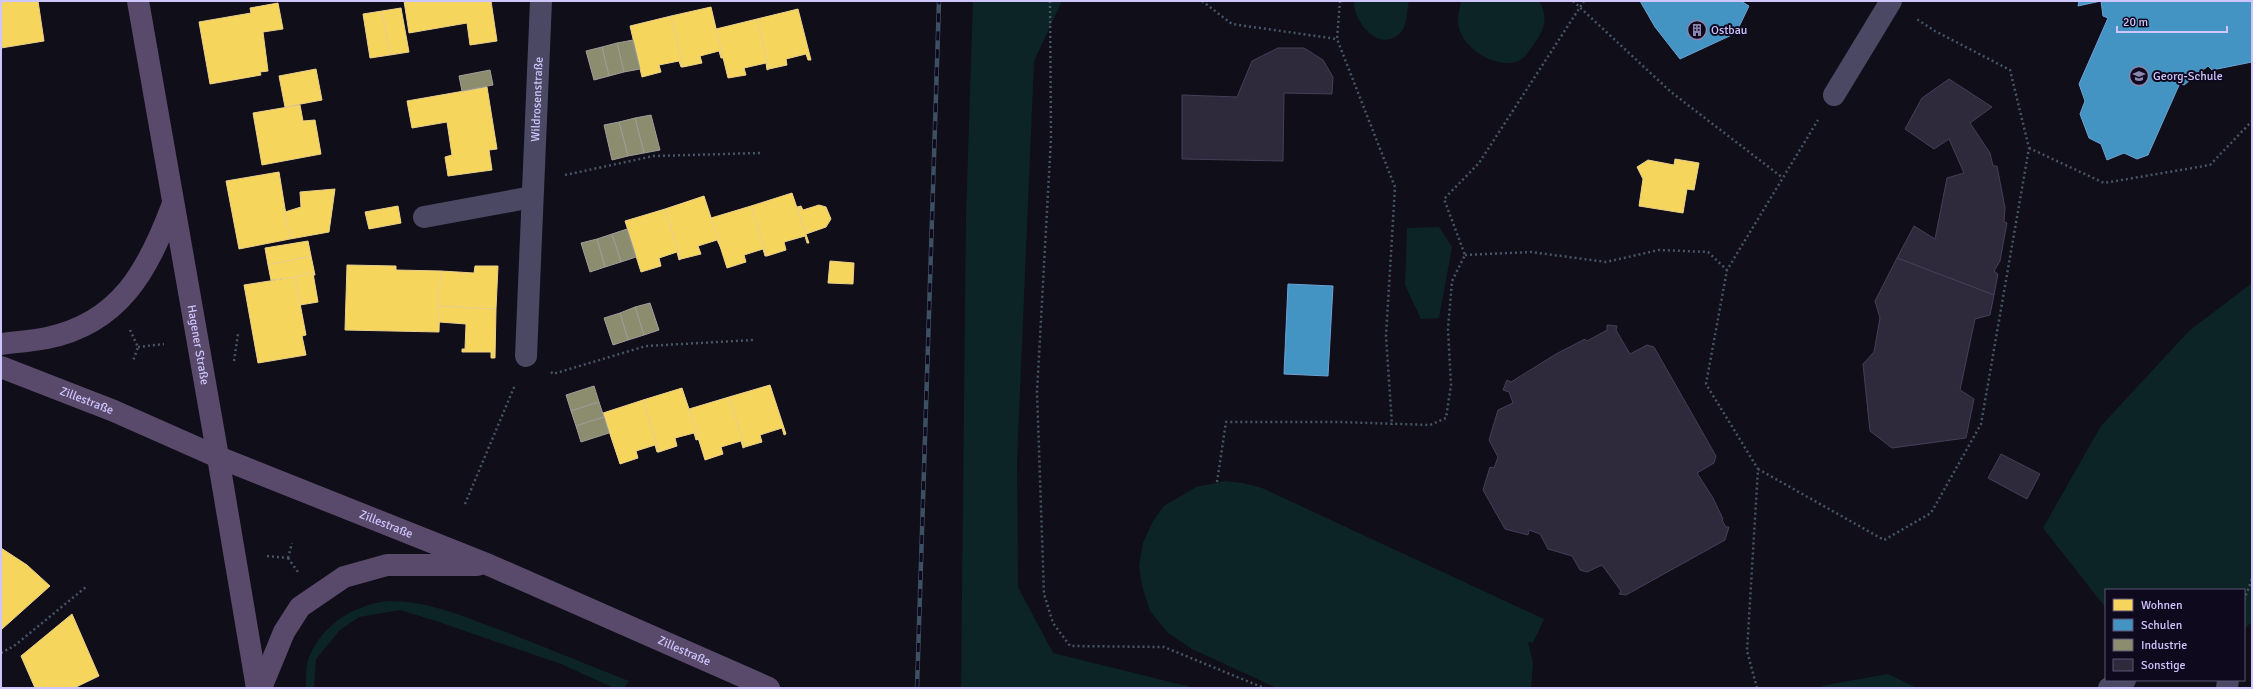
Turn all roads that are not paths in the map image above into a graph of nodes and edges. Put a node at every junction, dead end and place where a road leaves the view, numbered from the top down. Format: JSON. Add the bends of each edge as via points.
{"nodes":[{"id":1,"x":138,"y":1,"type":"edge"},
{"id":2,"x":541,"y":1,"type":"edge"},
{"id":3,"x":1891,"y":1,"type":"edge"},
{"id":4,"x":1834,"y":95,"type":"road end"},
{"id":5,"x":533,"y":190,"type":"junction"},
{"id":6,"x":172,"y":205,"type":"junction"},
{"id":7,"x":424,"y":217,"type":"dead end"},
{"id":8,"x":1,"y":344,"type":"edge"},
{"id":9,"x":526,"y":356,"type":"road end"},
{"id":10,"x":1,"y":367,"type":"edge"},
{"id":11,"x":218,"y":457,"type":"junction"},
{"id":12,"x":489,"y":565,"type":"junction"},
{"id":13,"x":2123,"y":681,"type":"edge"},
{"id":14,"x":257,"y":688,"type":"edge"},
{"id":15,"x":261,"y":688,"type":"edge"},
{"id":16,"x":769,"y":688,"type":"edge"},
{"id":17,"x":2109,"y":688,"type":"edge"}],
"edges":[{"from":1,"to":6,"type":"main road","name":"Hagener Straße"},
{"from":2,"to":5,"type":"street","name":"Wildrosenstraße"},
{"from":3,"to":4,"type":"street"},
{"from":5,"to":7,"type":"street"},
{"from":5,"to":9,"type":"street","name":"Wildrosenstraße"},
{"from":6,"to":8,"type":"main road","via":[[159,241],[138,280],[113,306],[86,325],[47,338]]},
{"from":6,"to":11,"type":"main road","name":"Hagener Straße"},
{"from":10,"to":11,"type":"main road","name":"Zillestraße","via":[[114,411]]},
{"from":11,"to":12,"type":"main road","name":"Zillestraße"},
{"from":11,"to":14,"type":"main road","name":"Hagener Straße"},
{"from":12,"to":15,"type":"main road","via":[[387,565],[344,577],[300,607],[284,632]]},
{"from":12,"to":16,"type":"main road","name":"Zillestraße"},
{"from":13,"to":17,"type":"street"}]}
